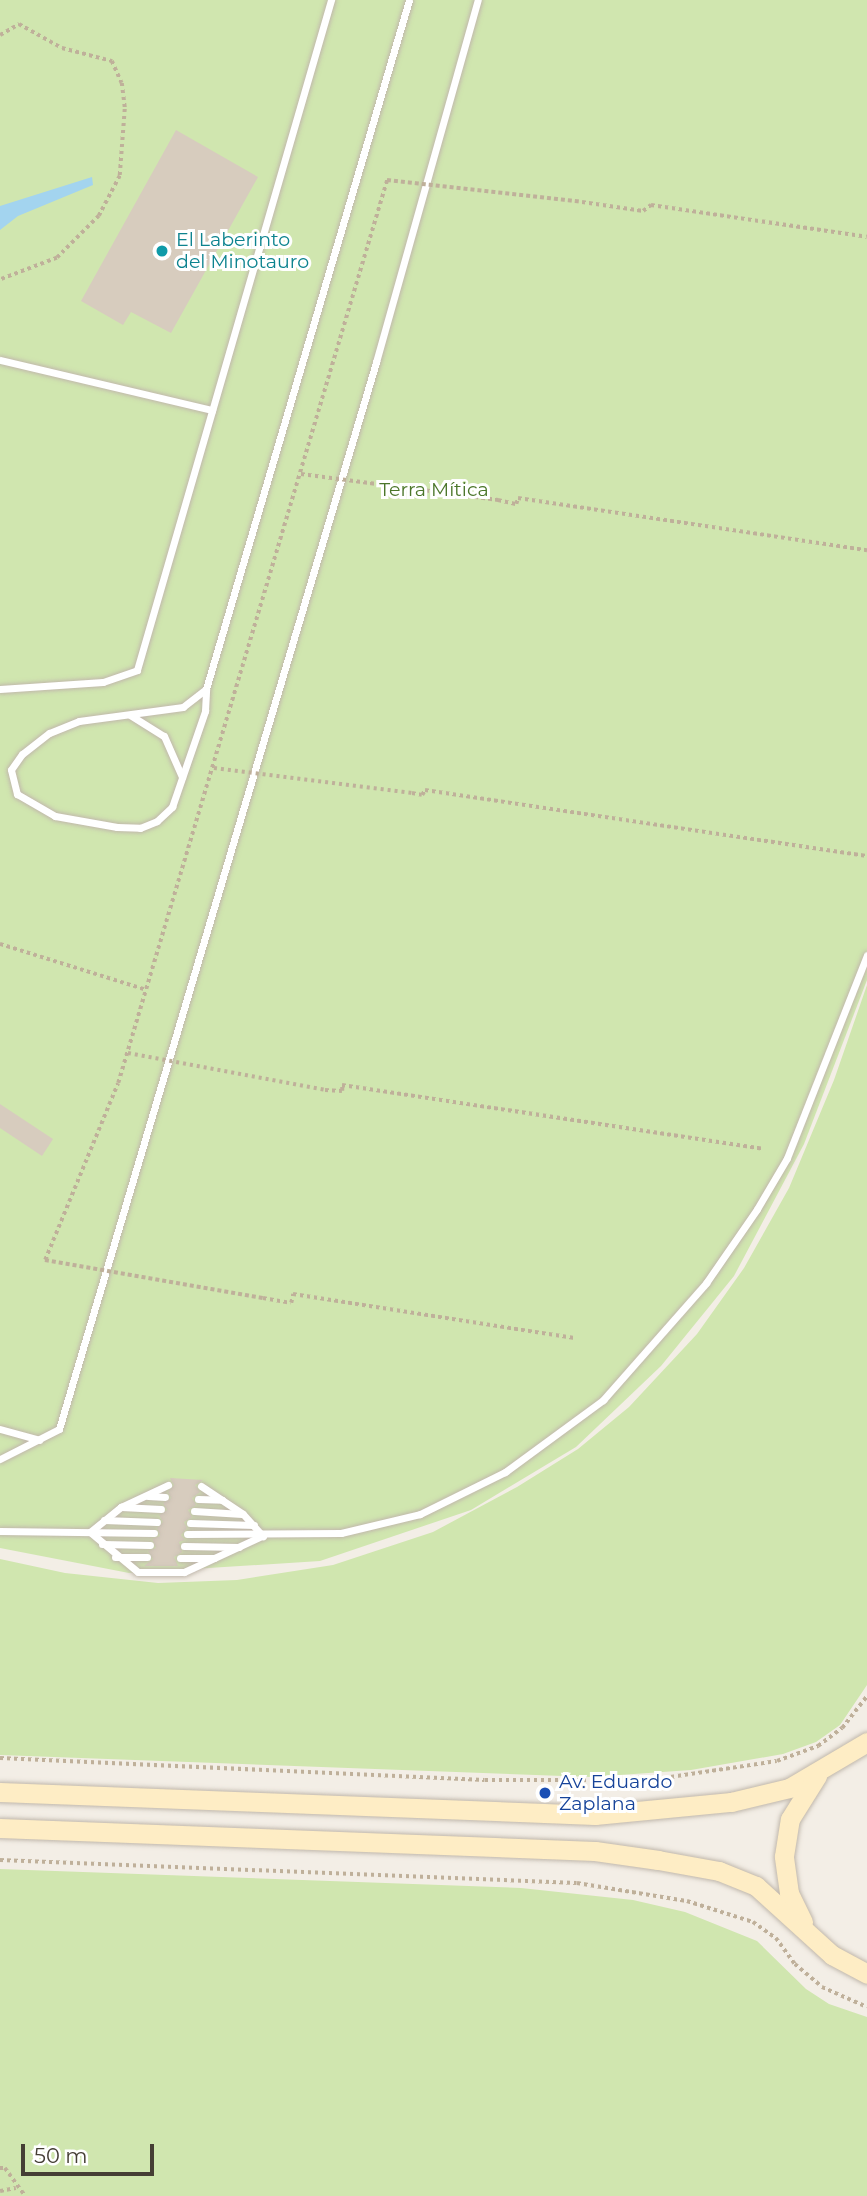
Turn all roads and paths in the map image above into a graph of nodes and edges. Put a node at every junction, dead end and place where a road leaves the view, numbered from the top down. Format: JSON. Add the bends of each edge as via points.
{"nodes":[{"id":1,"x":331,"y":0,"type":"edge"},
{"id":2,"x":410,"y":0,"type":"edge"},
{"id":3,"x":478,"y":0,"type":"edge"},
{"id":4,"x":0,"y":35,"type":"edge"},
{"id":5,"x":867,"y":237,"type":"edge"},
{"id":6,"x":0,"y":280,"type":"edge"},
{"id":7,"x":0,"y":360,"type":"edge"},
{"id":8,"x":212,"y":410,"type":"junction"},
{"id":9,"x":301,"y":474,"type":"junction"},
{"id":10,"x":867,"y":550,"type":"edge"},
{"id":11,"x":0,"y":689,"type":"edge"},
{"id":12,"x":206,"y":690,"type":"junction"},
{"id":13,"x":126,"y":714,"type":"junction"},
{"id":14,"x":214,"y":768,"type":"junction"},
{"id":15,"x":183,"y":778,"type":"junction"},
{"id":16,"x":867,"y":856,"type":"edge"},
{"id":17,"x":0,"y":944,"type":"edge"},
{"id":18,"x":867,"y":955,"type":"edge"},
{"id":19,"x":144,"y":989,"type":"junction"},
{"id":20,"x":128,"y":1053,"type":"junction"},
{"id":21,"x":761,"y":1148,"type":"dead end"},
{"id":22,"x":575,"y":1338,"type":"dead end"},
{"id":23,"x":0,"y":1429,"type":"edge"},
{"id":24,"x":41,"y":1440,"type":"junction"},
{"id":25,"x":0,"y":1459,"type":"edge"},
{"id":26,"x":168,"y":1485,"type":"dead end"},
{"id":27,"x":201,"y":1486,"type":"dead end"},
{"id":28,"x":143,"y":1496,"type":"junction"},
{"id":29,"x":164,"y":1497,"type":"dead end"},
{"id":30,"x":198,"y":1499,"type":"dead end"},
{"id":31,"x":223,"y":1500,"type":"junction"},
{"id":32,"x":121,"y":1507,"type":"junction"},
{"id":33,"x":161,"y":1509,"type":"dead end"},
{"id":34,"x":194,"y":1511,"type":"dead end"},
{"id":35,"x":243,"y":1514,"type":"junction"},
{"id":36,"x":103,"y":1520,"type":"junction"},
{"id":37,"x":157,"y":1522,"type":"dead end"},
{"id":38,"x":190,"y":1523,"type":"dead end"},
{"id":39,"x":254,"y":1525,"type":"junction"},
{"id":40,"x":0,"y":1531,"type":"edge"},
{"id":41,"x":90,"y":1532,"type":"junction"},
{"id":42,"x":153,"y":1534,"type":"dead end"},
{"id":43,"x":187,"y":1534,"type":"dead end"},
{"id":44,"x":263,"y":1536,"type":"junction"},
{"id":45,"x":102,"y":1544,"type":"junction"},
{"id":46,"x":150,"y":1545,"type":"dead end"},
{"id":47,"x":184,"y":1546,"type":"dead end"},
{"id":48,"x":242,"y":1547,"type":"junction"},
{"id":49,"x":114,"y":1557,"type":"junction"},
{"id":50,"x":146,"y":1557,"type":"dead end"},
{"id":51,"x":180,"y":1558,"type":"dead end"},
{"id":52,"x":218,"y":1558,"type":"junction"},
{"id":53,"x":867,"y":1696,"type":"edge"},
{"id":54,"x":866,"y":1741,"type":"edge"},
{"id":55,"x":0,"y":1758,"type":"edge"},
{"id":56,"x":833,"y":1760,"type":"junction"},
{"id":57,"x":0,"y":1791,"type":"edge"},
{"id":58,"x":0,"y":1828,"type":"edge"},
{"id":59,"x":0,"y":1860,"type":"edge"},
{"id":60,"x":805,"y":1926,"type":"junction"},
{"id":61,"x":867,"y":1974,"type":"edge"},
{"id":62,"x":867,"y":2007,"type":"edge"},
{"id":63,"x":0,"y":2168,"type":"edge"},
{"id":64,"x":16,"y":2188,"type":"junction"},
{"id":65,"x":0,"y":2191,"type":"edge"},
{"id":66,"x":25,"y":2196,"type":"edge"}],
"edges":[{"from":1,"to":8,"type":"lane"},
{"from":2,"to":12,"type":"lane"},
{"from":3,"to":24,"type":"lane","via":[[376,362],[59,1429]]},
{"from":4,"to":6,"type":"path","via":[[19,24],[62,48],[112,61],[122,83],[125,109],[120,176],[99,216],[57,258]]},
{"from":5,"to":9,"type":"path","bridge":true,"via":[[651,205],[643,211],[387,180]]},
{"from":7,"to":8,"type":"lane"},
{"from":8,"to":11,"type":"lane","via":[[137,670],[103,682]]},
{"from":9,"to":10,"type":"path","bridge":true,"via":[[516,504],[518,498]]},
{"from":9,"to":14,"type":"path"},
{"from":12,"to":13,"type":"lane","via":[[183,707]]},
{"from":12,"to":15,"type":"lane","via":[[205,711]]},
{"from":13,"to":15,"type":"lane","via":[[164,736]]},
{"from":13,"to":15,"type":"lane","via":[[79,721],[49,733],[22,754],[11,770],[17,794],[55,817],[140,828],[172,807]]},
{"from":14,"to":16,"type":"path","bridge":true,"via":[[422,795],[425,790]]},
{"from":14,"to":19,"type":"path"},
{"from":17,"to":19,"type":"path"},
{"from":18,"to":44,"type":"lane","via":[[787,1158],[769,1189],[706,1283],[603,1400],[506,1472],[420,1514],[341,1533]]},
{"from":19,"to":20,"type":"path"},
{"from":20,"to":21,"type":"path","bridge":true,"via":[[325,1090],[342,1091],[342,1085]]},
{"from":20,"to":22,"type":"path","bridge":true,"via":[[46,1260],[291,1303],[293,1294]]},
{"from":23,"to":24,"type":"lane"},
{"from":24,"to":25,"type":"lane"},
{"from":26,"to":28,"type":"lane"},
{"from":27,"to":31,"type":"lane"},
{"from":28,"to":29,"type":"lane"},
{"from":28,"to":32,"type":"lane"},
{"from":30,"to":31,"type":"lane"},
{"from":31,"to":35,"type":"lane"},
{"from":32,"to":33,"type":"lane"},
{"from":32,"to":36,"type":"lane"},
{"from":34,"to":35,"type":"lane"},
{"from":35,"to":39,"type":"lane"},
{"from":36,"to":37,"type":"lane"},
{"from":36,"to":41,"type":"lane"},
{"from":38,"to":39,"type":"lane"},
{"from":39,"to":44,"type":"lane"},
{"from":40,"to":41,"type":"lane"},
{"from":41,"to":42,"type":"lane"},
{"from":41,"to":45,"type":"lane"},
{"from":43,"to":44,"type":"lane"},
{"from":44,"to":48,"type":"lane"},
{"from":45,"to":46,"type":"lane"},
{"from":45,"to":49,"type":"lane"},
{"from":47,"to":48,"type":"lane"},
{"from":48,"to":52,"type":"lane"},
{"from":49,"to":50,"type":"lane"},
{"from":49,"to":52,"type":"lane","via":[[138,1572],[184,1572]]},
{"from":51,"to":52,"type":"lane"},
{"from":53,"to":55,"type":"path","via":[[842,1728],[818,1746],[777,1761],[650,1780],[497,1780]]},
{"from":54,"to":56,"type":"main road"},
{"from":56,"to":57,"type":"main road","via":[[789,1788],[731,1802],[596,1815]]},
{"from":56,"to":60,"type":"main road","via":[[807,1786],[788,1831],[784,1856],[789,1893]]},
{"from":58,"to":60,"type":"main road","via":[[595,1851],[719,1871],[756,1886]]},
{"from":59,"to":62,"type":"path","via":[[577,1883],[650,1895],[753,1922],[776,1938],[795,1964],[822,1987]]},
{"from":60,"to":61,"type":"main road","via":[[832,1955]]},
{"from":63,"to":64,"type":"path","via":[[13,2177]]},
{"from":64,"to":65,"type":"path"},
{"from":64,"to":66,"type":"path"}]}
